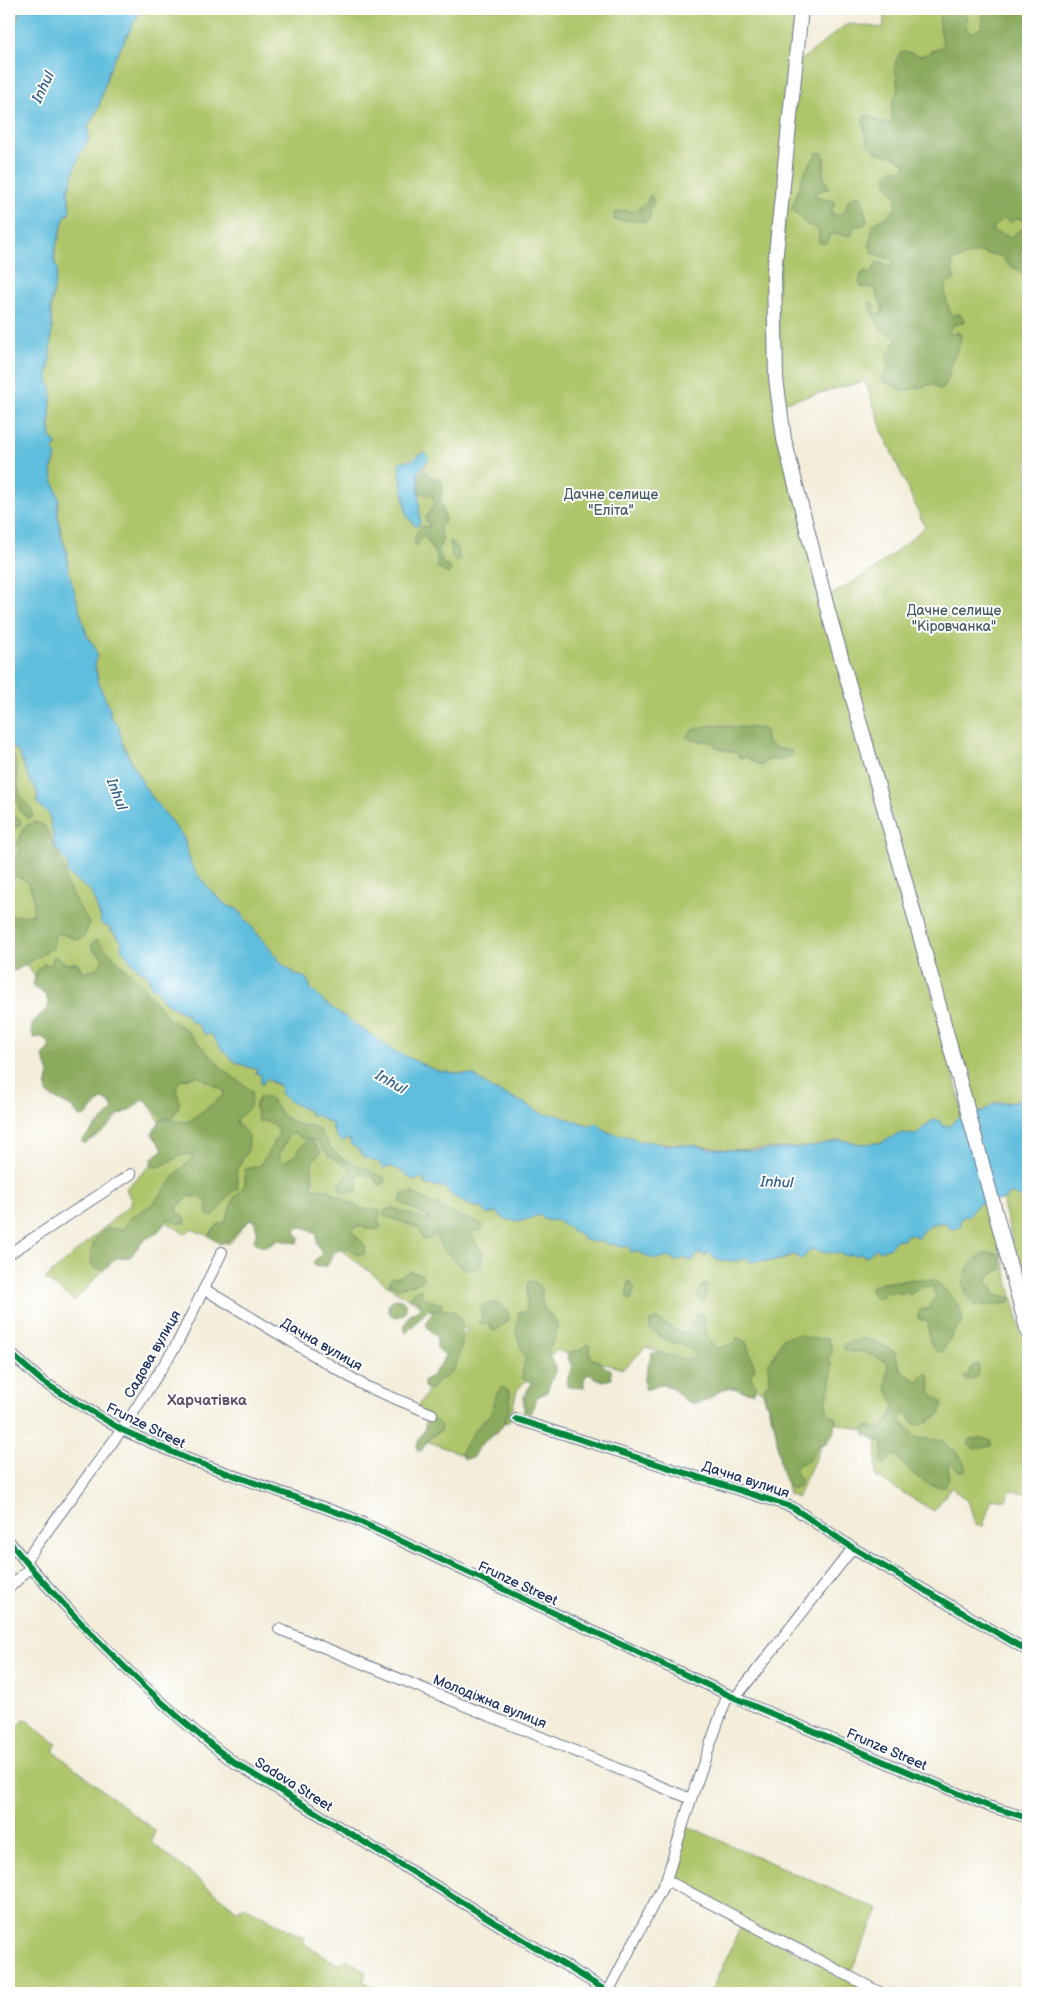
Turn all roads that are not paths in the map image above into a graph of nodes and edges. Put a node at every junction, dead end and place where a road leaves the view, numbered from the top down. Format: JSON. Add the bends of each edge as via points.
{"nodes":[{"id":1,"x":801,"y":9,"type":"edge"},
{"id":2,"x":131,"y":1174,"type":"dead end"},
{"id":3,"x":222,"y":1252,"type":"dead end"},
{"id":4,"x":9,"y":1254,"type":"edge"},
{"id":5,"x":204,"y":1289,"type":"junction"},
{"id":6,"x":1028,"y":1332,"type":"edge"},
{"id":7,"x":9,"y":1352,"type":"edge"},
{"id":8,"x":432,"y":1414,"type":"dead end"},
{"id":9,"x":516,"y":1419,"type":"dead end"},
{"id":10,"x":122,"y":1430,"type":"junction"},
{"id":11,"x":9,"y":1541,"type":"edge"},
{"id":12,"x":853,"y":1548,"type":"junction"},
{"id":13,"x":27,"y":1565,"type":"junction"},
{"id":14,"x":9,"y":1588,"type":"edge"},
{"id":15,"x":279,"y":1629,"type":"dead end"},
{"id":16,"x":1028,"y":1651,"type":"edge"},
{"id":17,"x":732,"y":1696,"type":"junction"},
{"id":18,"x":691,"y":1799,"type":"junction"},
{"id":19,"x":1028,"y":1818,"type":"edge"},
{"id":20,"x":666,"y":1880,"type":"junction"},
{"id":21,"x":609,"y":1992,"type":"edge"},
{"id":22,"x":881,"y":1993,"type":"edge"}],
"edges":[{"from":1,"to":6,"type":"highway","via":[[774,273],[776,378],[783,432],[833,632],[906,881]]},
{"from":2,"to":4,"type":"street"},
{"from":3,"to":5,"type":"street","name":"Садова вулиця"},
{"from":5,"to":8,"type":"street","name":"Дачна вулиця","via":[[365,1386]]},
{"from":5,"to":10,"type":"street","name":"Садова вулиця","via":[[177,1344]]},
{"from":7,"to":10,"type":"street","name":"Frunze Street","via":[[43,1382]]},
{"from":9,"to":12,"type":"street","name":"Дачна вулиця","via":[[792,1507]]},
{"from":10,"to":13,"type":"street","name":"Садова вулиця"},
{"from":10,"to":17,"type":"street","name":"Frunze Street","via":[[188,1459],[350,1516]]},
{"from":11,"to":13,"type":"street","name":"Sadova Street"},
{"from":12,"to":16,"type":"street","name":"Дачна вулиця"},
{"from":12,"to":17,"type":"street"},
{"from":13,"to":14,"type":"street","name":"Садова вулиця"},
{"from":13,"to":21,"type":"street","name":"Sadova Street","via":[[124,1667],[202,1739]]},
{"from":15,"to":18,"type":"street","name":"Молодіжна вулиця"},
{"from":17,"to":18,"type":"street"},
{"from":17,"to":19,"type":"street","name":"Frunze Street","via":[[988,1806]]},
{"from":18,"to":20,"type":"street"},
{"from":20,"to":21,"type":"street"},
{"from":20,"to":22,"type":"street"}]}
